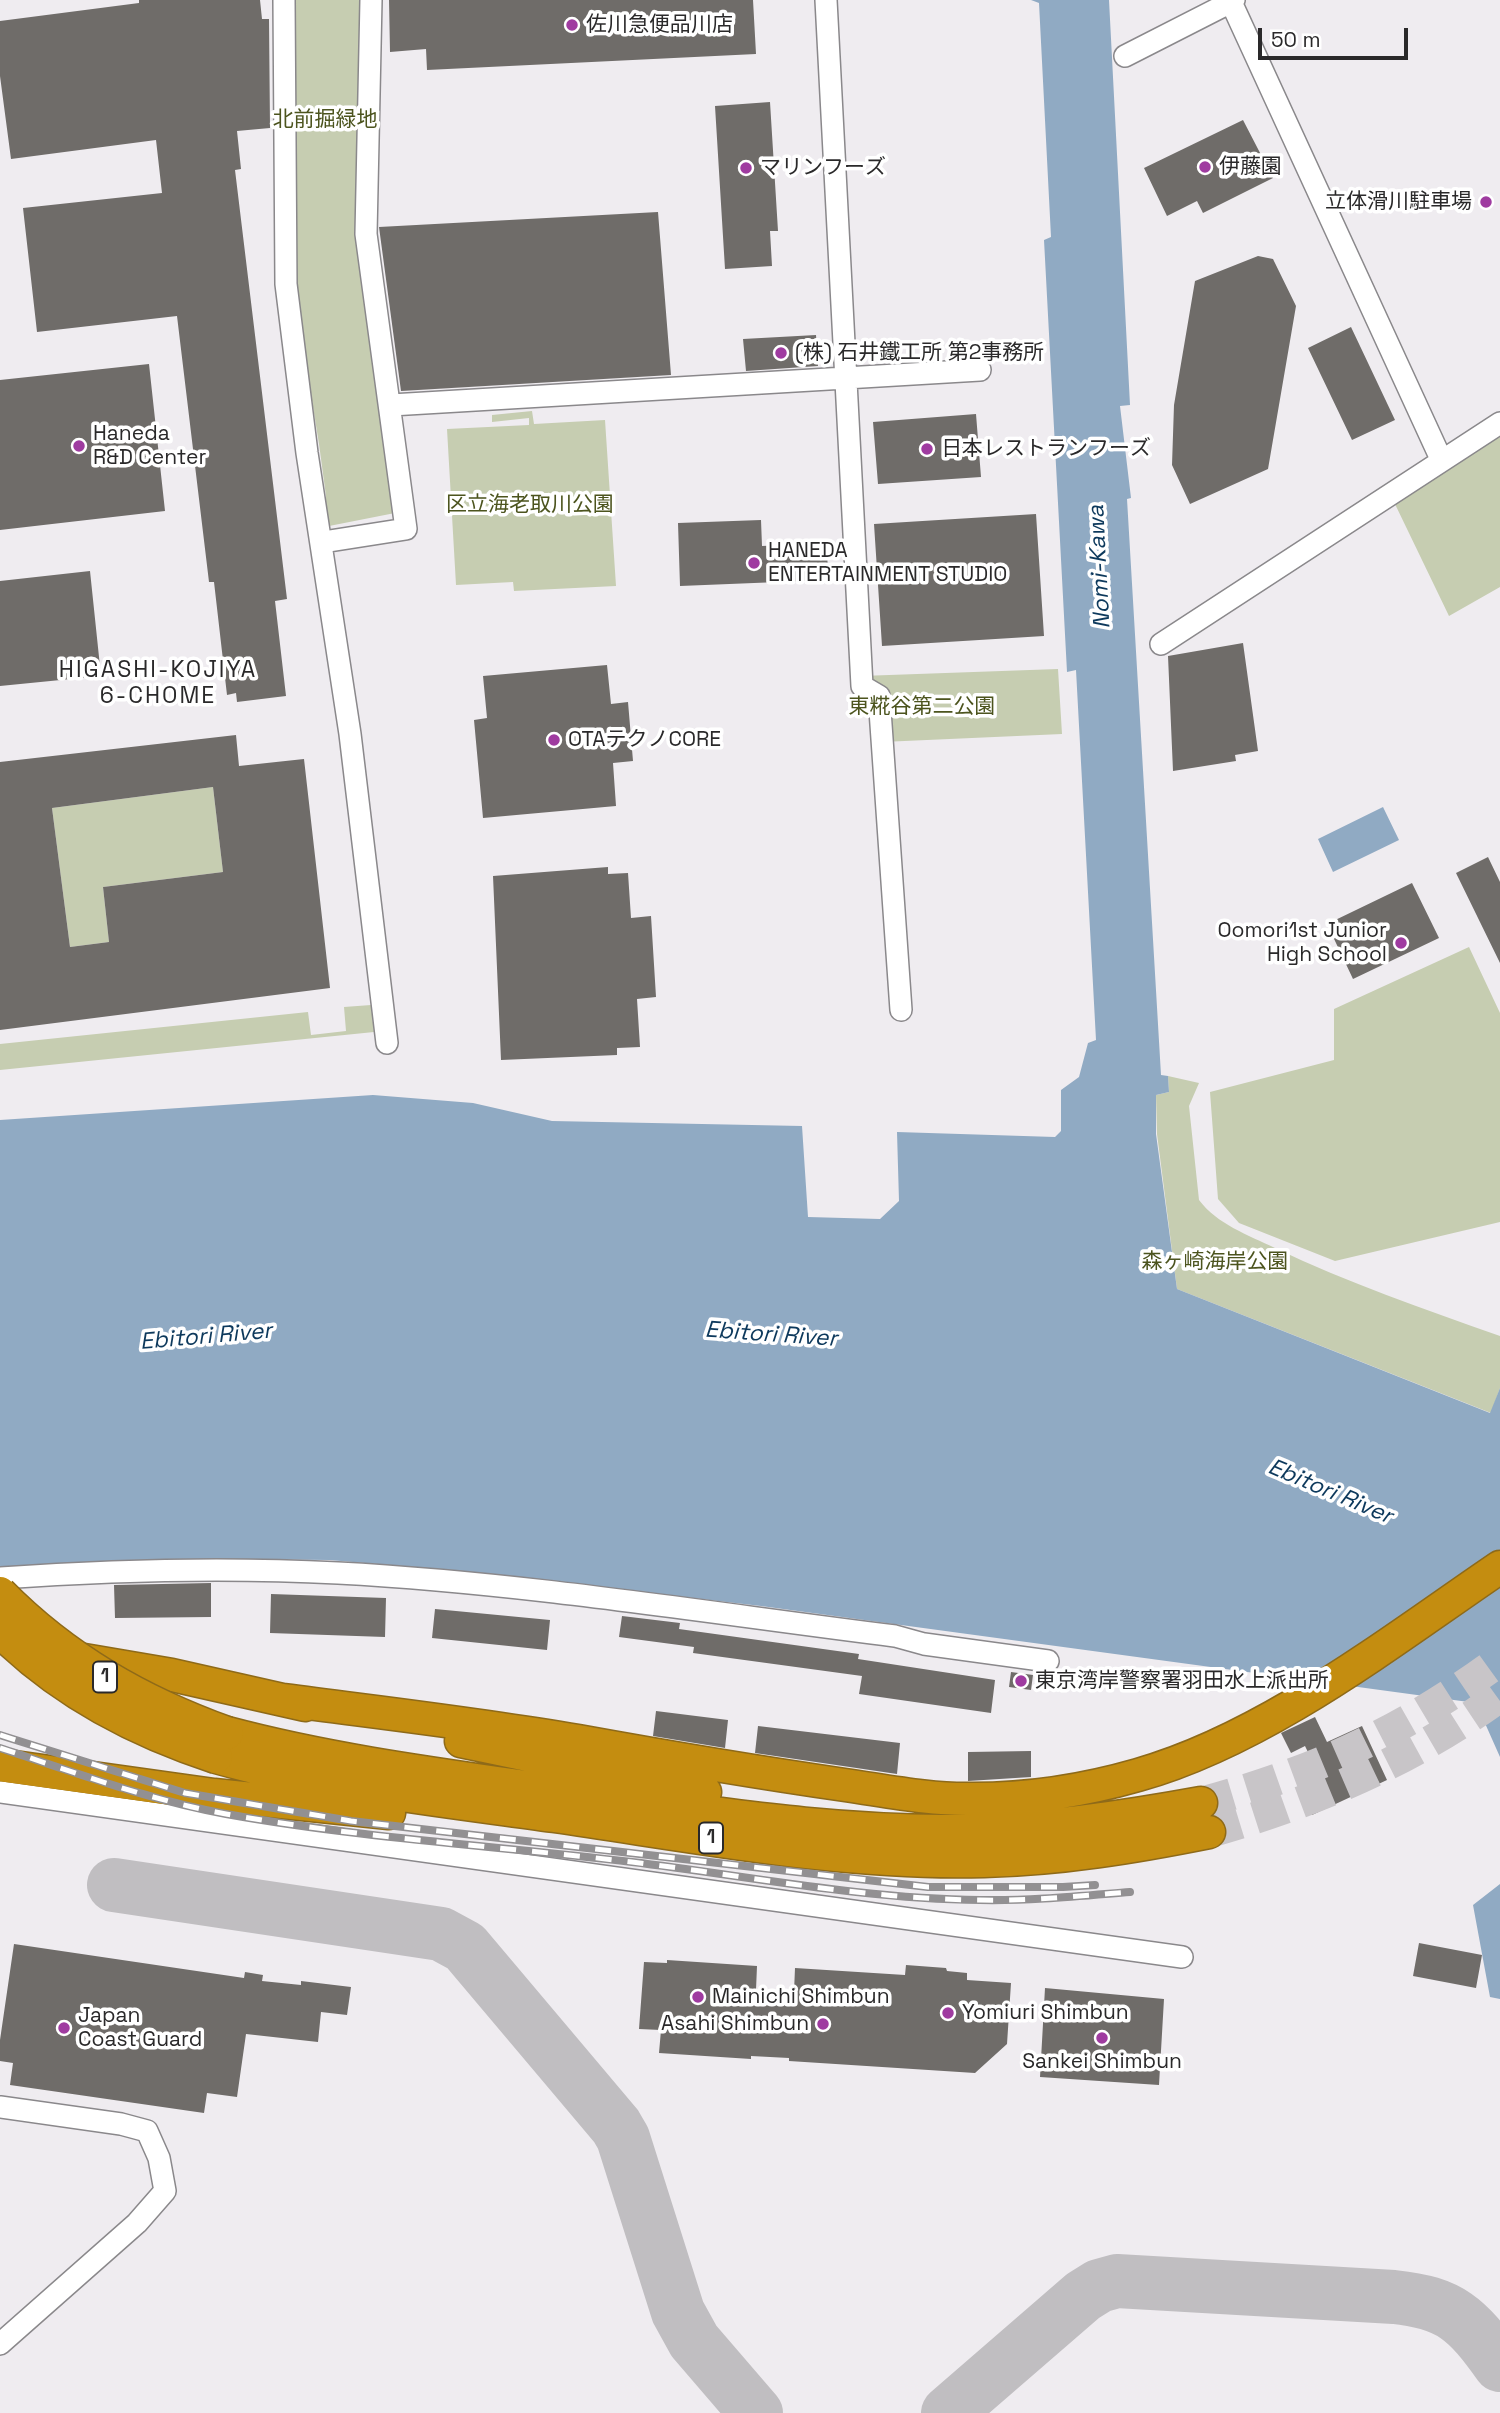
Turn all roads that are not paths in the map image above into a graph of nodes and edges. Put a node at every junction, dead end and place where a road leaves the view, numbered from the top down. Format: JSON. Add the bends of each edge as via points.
{"nodes":[{"id":1,"x":284,"y":0,"type":"edge"},
{"id":2,"x":371,"y":0,"type":"edge"},
{"id":3,"x":826,"y":0,"type":"edge"},
{"id":4,"x":1233,"y":1,"type":"edge"},
{"id":5,"x":1125,"y":56,"type":"dead end"},
{"id":6,"x":980,"y":370,"type":"dead end"},
{"id":7,"x":844,"y":379,"type":"junction"},
{"id":8,"x":391,"y":405,"type":"junction"},
{"id":9,"x":1500,"y":423,"type":"edge"},
{"id":10,"x":1441,"y":459,"type":"junction"},
{"id":11,"x":330,"y":541,"type":"junction"},
{"id":12,"x":1161,"y":644,"type":"dead end"},
{"id":13,"x":901,"y":1010,"type":"dead end"},
{"id":14,"x":387,"y":1043,"type":"dead end"},
{"id":15,"x":1500,"y":1567,"type":"edge"},
{"id":16,"x":0,"y":1578,"type":"edge"},
{"id":17,"x":0,"y":1593,"type":"edge"},
{"id":18,"x":0,"y":1631,"type":"edge"},
{"id":19,"x":0,"y":1649,"type":"edge"},
{"id":20,"x":1048,"y":1661,"type":"dead end"},
{"id":21,"x":284,"y":1700,"type":"junction"},
{"id":22,"x":222,"y":1745,"type":"junction"},
{"id":23,"x":0,"y":1765,"type":"edge"},
{"id":24,"x":0,"y":1793,"type":"edge"},
{"id":25,"x":604,"y":1824,"type":"junction"},
{"id":26,"x":916,"y":1829,"type":"junction"},
{"id":27,"x":1182,"y":1957,"type":"dead end"},
{"id":28,"x":0,"y":2107,"type":"edge"},
{"id":29,"x":0,"y":2344,"type":"edge"}],
"edges":[{"from":1,"to":11,"type":"street","via":[[286,284],[307,453]]},
{"from":2,"to":8,"type":"street","via":[[366,234]]},
{"from":3,"to":7,"type":"street"},
{"from":4,"to":5,"type":"street"},
{"from":4,"to":10,"type":"street"},
{"from":6,"to":7,"type":"street"},
{"from":7,"to":8,"type":"street"},
{"from":7,"to":13,"type":"street","via":[[862,686],[879,696]]},
{"from":8,"to":11,"type":"street","via":[[406,529]]},
{"from":9,"to":10,"type":"street"},
{"from":10,"to":12,"type":"street"},
{"from":11,"to":14,"type":"street"},
{"from":15,"to":21,"type":"highway","via":[[1359,1663],[1257,1725],[1164,1766],[1079,1788],[972,1799],[918,1795],[496,1727]]},
{"from":16,"to":20,"type":"street","via":[[251,1569],[430,1579],[624,1599]]},
{"from":17,"to":22,"type":"highway","number":"1","bridge":true,"via":[[45,1635],[97,1673]]},
{"from":18,"to":22,"type":"highway","number":"1","bridge":true,"via":[[55,1677],[121,1718]]},
{"from":19,"to":21,"type":"highway","via":[[119,1666]]},
{"from":21,"to":26,"type":"highway","via":[[506,1752],[742,1800]]},
{"from":22,"to":25,"type":"highway","number":"1","via":[[348,1787]]},
{"from":22,"to":26,"type":"highway","number":"1","via":[[273,1745],[446,1776],[654,1805]]},
{"from":23,"to":25,"type":"highway","via":[[371,1812]]},
{"from":24,"to":27,"type":"street"},
{"from":25,"to":26,"type":"highway","number":"1","via":[[912,1860],[1060,1857],[1131,1848],[1205,1817],[984,1830]]},
{"from":28,"to":29,"type":"street","via":[[147,2131],[159,2158],[165,2191],[136,2223]]}]}
